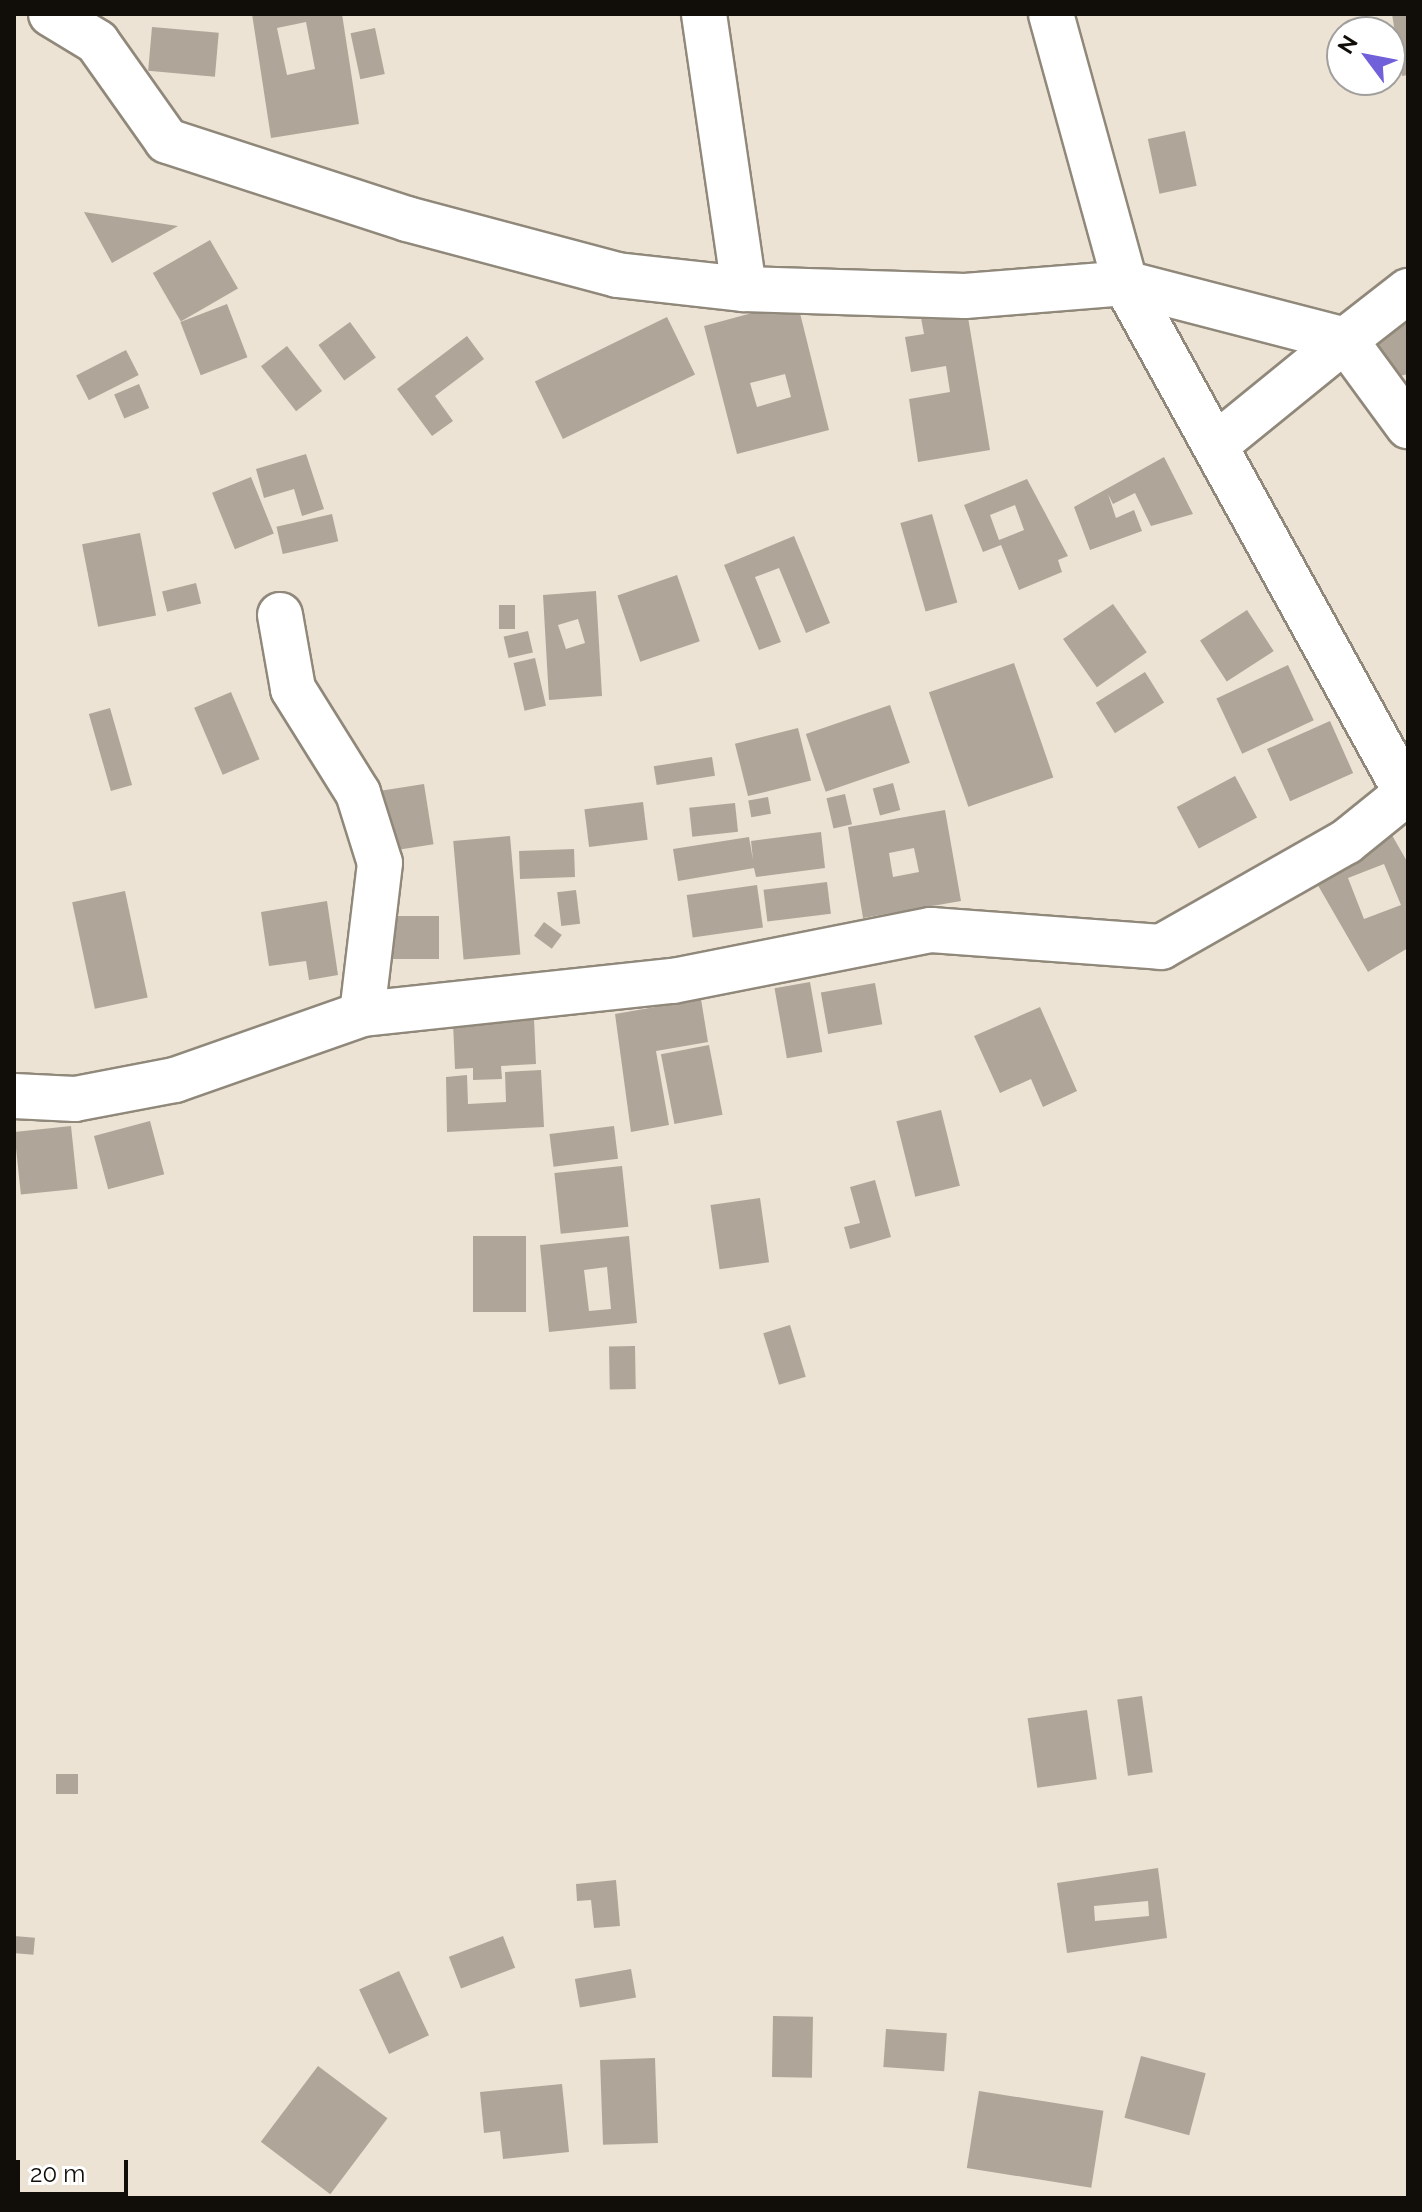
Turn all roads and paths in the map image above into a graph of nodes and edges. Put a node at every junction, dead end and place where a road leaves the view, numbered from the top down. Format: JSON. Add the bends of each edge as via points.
{"nodes":[{"id":1,"x":51,"y":14,"type":"edge"},
{"id":2,"x":704,"y":14,"type":"edge"},
{"id":3,"x":1051,"y":14,"type":"edge"},
{"id":4,"x":1125,"y":283,"type":"junction"},
{"id":5,"x":744,"y":289,"type":"junction"},
{"id":6,"x":1408,"y":291,"type":"edge"},
{"id":7,"x":1345,"y":340,"type":"junction"},
{"id":8,"x":1408,"y":426,"type":"edge"},
{"id":9,"x":1217,"y":444,"type":"junction"},
{"id":10,"x":280,"y":615,"type":"dead end"},
{"id":11,"x":1407,"y":794,"type":"edge"},
{"id":12,"x":362,"y":1014,"type":"junction"},
{"id":13,"x":14,"y":1096,"type":"edge"}],
"edges":[{"from":1,"to":5,"type":"street","via":[[97,42],[167,141],[407,219],[617,275]]},
{"from":2,"to":5,"type":"street"},
{"from":3,"to":4,"type":"street"},
{"from":4,"to":5,"type":"street","via":[[965,296]]},
{"from":4,"to":7,"type":"street"},
{"from":4,"to":9,"type":"street"},
{"from":6,"to":7,"type":"street"},
{"from":7,"to":8,"type":"street"},
{"from":7,"to":9,"type":"street"},
{"from":9,"to":11,"type":"street"},
{"from":10,"to":12,"type":"street","via":[[293,689],[358,793],[380,863]]},
{"from":11,"to":12,"type":"street","via":[[1346,842],[1161,947],[931,930],[673,981]]},
{"from":12,"to":13,"type":"street","via":[[175,1080],[75,1099]]}]}
